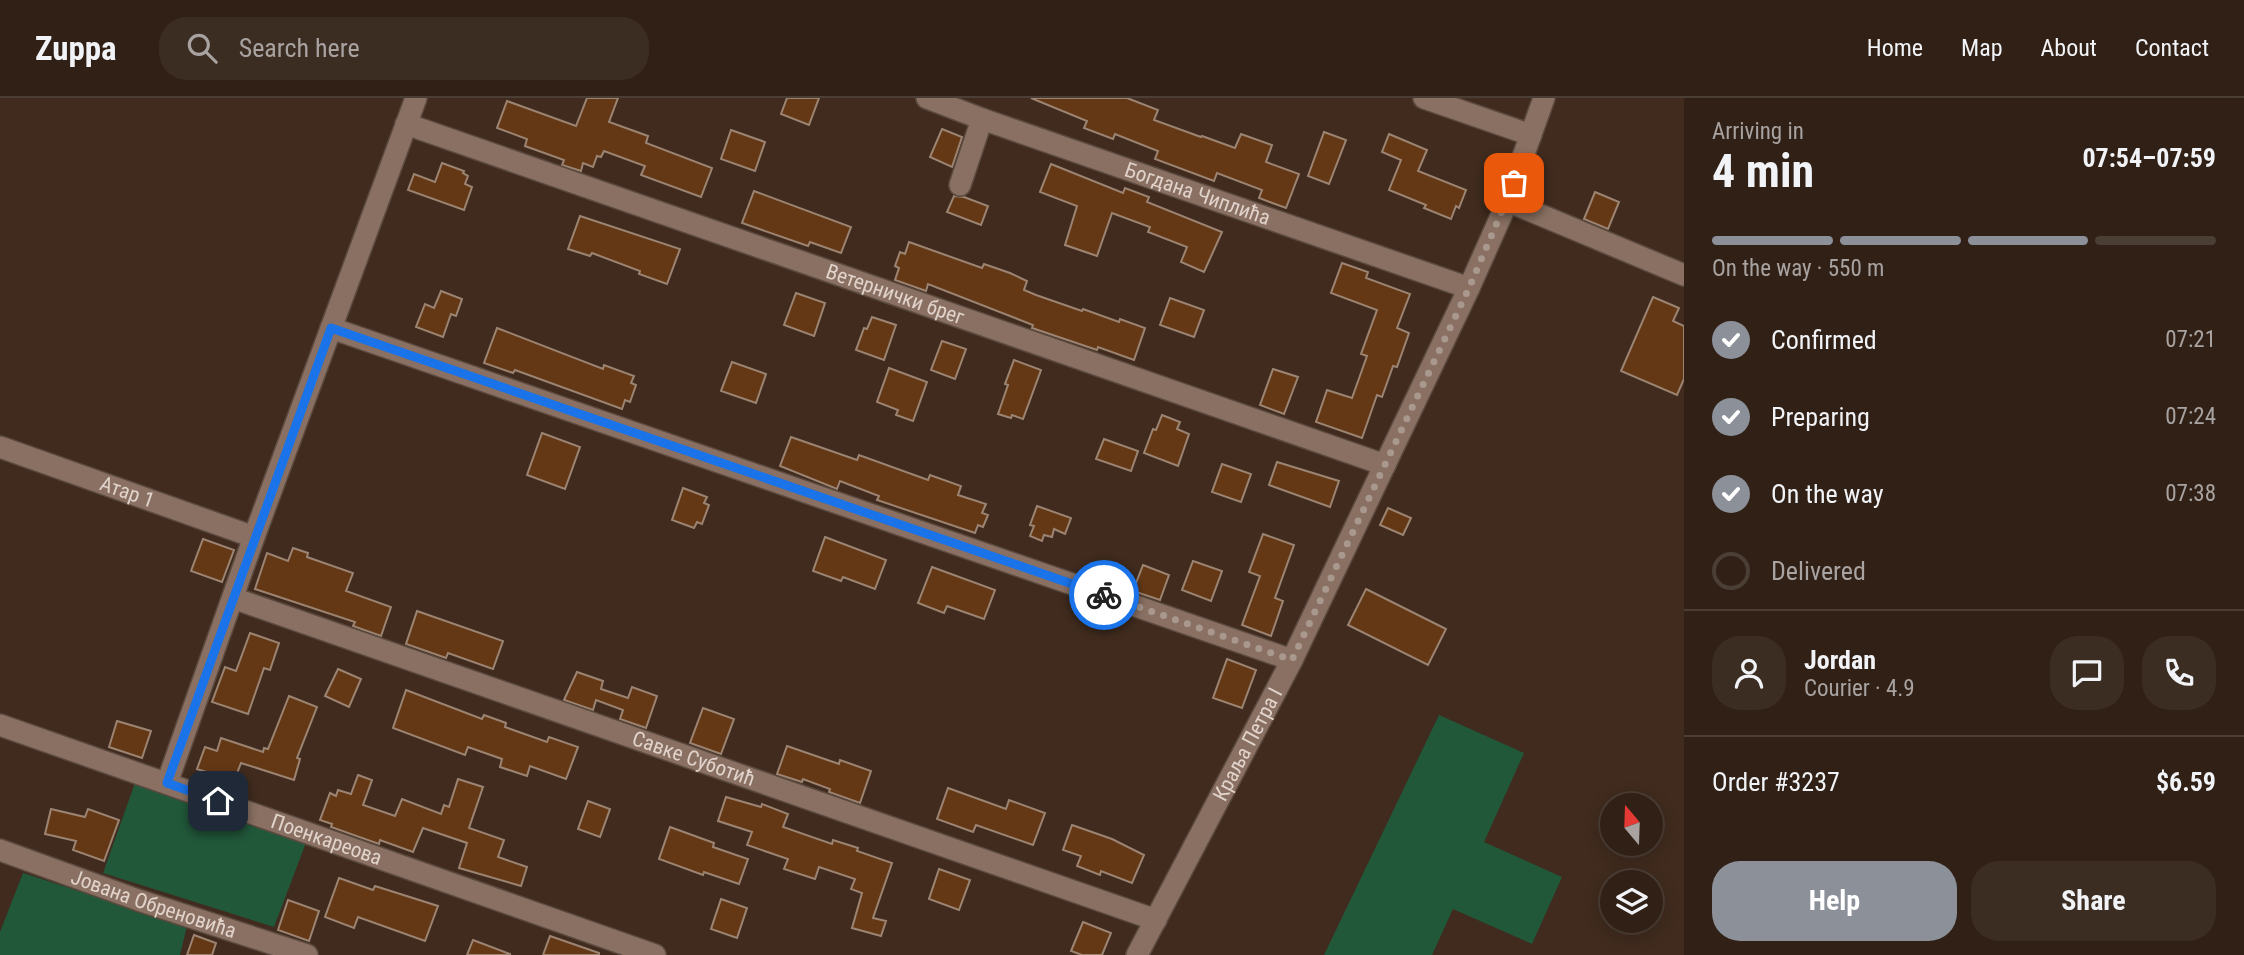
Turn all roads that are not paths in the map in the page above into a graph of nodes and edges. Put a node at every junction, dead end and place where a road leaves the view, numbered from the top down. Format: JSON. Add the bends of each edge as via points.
{"nodes":[{"id":1,"x":416,"y":98,"type":"edge"},
{"id":2,"x":927,"y":98,"type":"edge"},
{"id":3,"x":1424,"y":98,"type":"edge"},
{"id":4,"x":1544,"y":98,"type":"edge"},
{"id":5,"x":982,"y":119,"type":"junction"},
{"id":6,"x":406,"y":124,"type":"junction"},
{"id":7,"x":1528,"y":141,"type":"junction"},
{"id":8,"x":960,"y":185,"type":"dead end"},
{"id":9,"x":1507,"y":201,"type":"junction"},
{"id":10,"x":1684,"y":275,"type":"edge"},
{"id":11,"x":1469,"y":288,"type":"junction"},
{"id":12,"x":331,"y":328,"type":"junction"},
{"id":13,"x":0,"y":447,"type":"edge"},
{"id":14,"x":1384,"y":465,"type":"junction"},
{"id":15,"x":254,"y":537,"type":"junction"},
{"id":16,"x":233,"y":598,"type":"junction"},
{"id":17,"x":1292,"y":660,"type":"junction"},
{"id":18,"x":0,"y":725,"type":"edge"},
{"id":19,"x":167,"y":783,"type":"junction"},
{"id":20,"x":0,"y":850,"type":"edge"},
{"id":21,"x":1156,"y":920,"type":"junction"},
{"id":22,"x":307,"y":955,"type":"edge"},
{"id":23,"x":655,"y":955,"type":"edge"},
{"id":24,"x":1138,"y":955,"type":"edge"}],
"edges":[{"from":1,"to":6,"type":"street"},
{"from":2,"to":5,"type":"street","name":"Богдана Чиплића"},
{"from":3,"to":7,"type":"street"},
{"from":4,"to":7,"type":"street","name":"Краља Петра I"},
{"from":5,"to":8,"type":"street"},
{"from":5,"to":11,"type":"street","name":"Богдана Чиплића"},
{"from":6,"to":12,"type":"street"},
{"from":6,"to":14,"type":"street","name":"Ветернички брег"},
{"from":7,"to":9,"type":"street","name":"Краља Петра I"},
{"from":9,"to":10,"type":"street"},
{"from":9,"to":11,"type":"street","name":"Краља Петра I"},
{"from":11,"to":14,"type":"street","name":"Краља Петра I"},
{"from":12,"to":15,"type":"street"},
{"from":12,"to":17,"type":"street"},
{"from":13,"to":15,"type":"street","name":"Атар 1"},
{"from":14,"to":17,"type":"street","name":"Краља Петра I"},
{"from":15,"to":16,"type":"street"},
{"from":16,"to":19,"type":"street"},
{"from":16,"to":21,"type":"street","name":"Савке Суботић"},
{"from":17,"to":21,"type":"street","name":"Краља Петра I"},
{"from":18,"to":19,"type":"street","name":"Поенкареова"},
{"from":19,"to":23,"type":"street","name":"Поенкареова"},
{"from":20,"to":22,"type":"street","name":"Јована Обреновића"},
{"from":21,"to":24,"type":"street","name":"Краља Петра I"}]}
